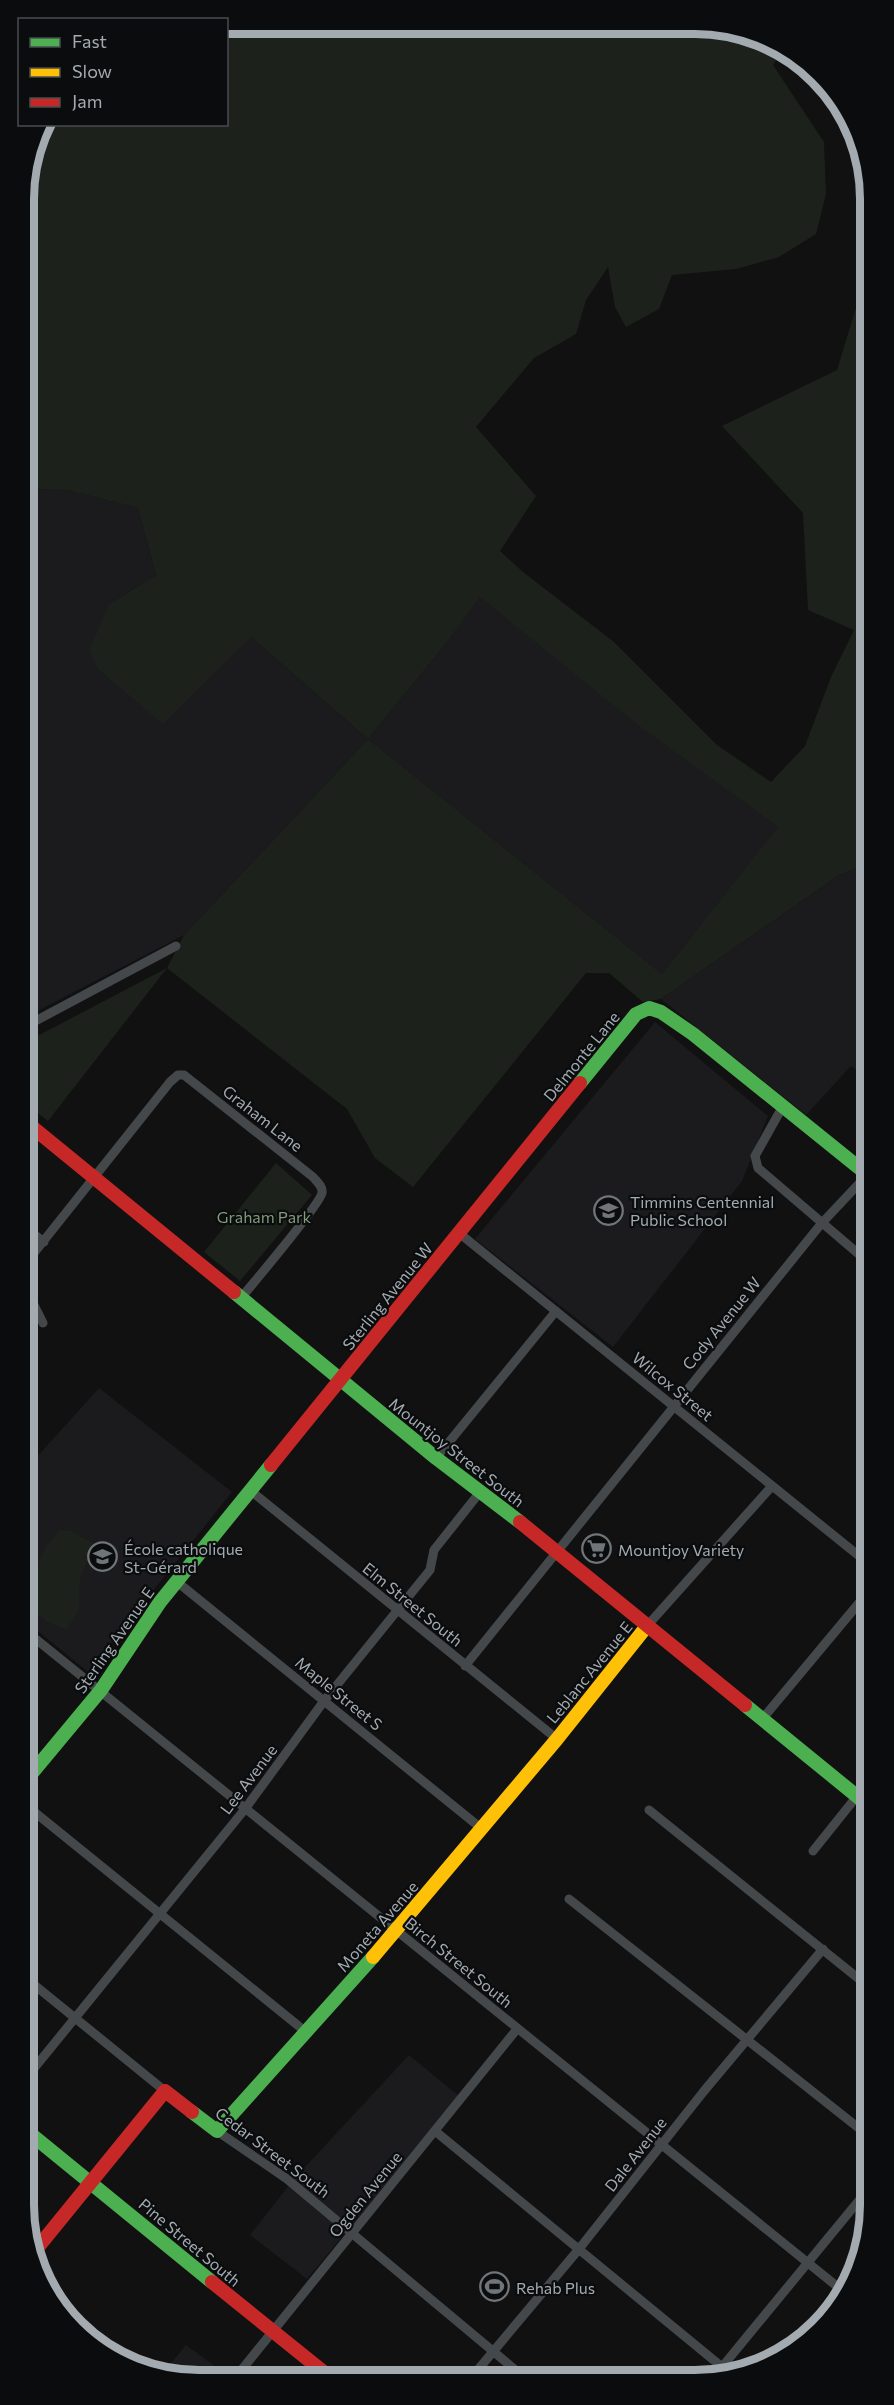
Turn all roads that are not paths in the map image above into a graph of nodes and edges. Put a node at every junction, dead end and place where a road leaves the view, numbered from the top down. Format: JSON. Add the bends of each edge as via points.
{"nodes":[{"id":1,"x":176,"y":946,"type":"dead end"},
{"id":2,"x":35,"y":1022,"type":"edge"},
{"id":3,"x":783,"y":1106,"type":"junction"},
{"id":4,"x":35,"y":1129,"type":"edge"},
{"id":5,"x":860,"y":1167,"type":"edge"},
{"id":6,"x":95,"y":1179,"type":"junction"},
{"id":7,"x":860,"y":1183,"type":"edge"},
{"id":8,"x":821,"y":1224,"type":"junction"},
{"id":9,"x":459,"y":1233,"type":"junction"},
{"id":10,"x":34,"y":1235,"type":"edge"},
{"id":11,"x":44,"y":1242,"type":"junction"},
{"id":12,"x":34,"y":1253,"type":"edge"},
{"id":13,"x":859,"y":1255,"type":"edge"},
{"id":14,"x":241,"y":1298,"type":"junction"},
{"id":15,"x":34,"y":1306,"type":"edge"},
{"id":16,"x":556,"y":1311,"type":"junction"},
{"id":17,"x":43,"y":1323,"type":"dead end"},
{"id":18,"x":341,"y":1379,"type":"junction"},
{"id":19,"x":674,"y":1406,"type":"junction"},
{"id":20,"x":436,"y":1458,"type":"junction"},
{"id":21,"x":772,"y":1486,"type":"junction"},
{"id":22,"x":251,"y":1491,"type":"junction"},
{"id":23,"x":480,"y":1492,"type":"junction"},
{"id":24,"x":558,"y":1551,"type":"junction"},
{"id":25,"x":859,"y":1556,"type":"edge"},
{"id":26,"x":176,"y":1581,"type":"junction"},
{"id":27,"x":859,"y":1603,"type":"edge"},
{"id":28,"x":398,"y":1610,"type":"junction"},
{"id":29,"x":647,"y":1626,"type":"junction"},
{"id":30,"x":34,"y":1638,"type":"edge"},
{"id":31,"x":465,"y":1666,"type":"junction"},
{"id":32,"x":101,"y":1690,"type":"junction"},
{"id":33,"x":324,"y":1701,"type":"junction"},
{"id":34,"x":763,"y":1718,"type":"junction"},
{"id":35,"x":557,"y":1739,"type":"junction"},
{"id":36,"x":34,"y":1770,"type":"edge"},
{"id":37,"x":859,"y":1793,"type":"edge"},
{"id":38,"x":857,"y":1796,"type":"junction"},
{"id":39,"x":245,"y":1809,"type":"junction"},
{"id":40,"x":649,"y":1810,"type":"dead end"},
{"id":41,"x":34,"y":1812,"type":"edge"},
{"id":42,"x":482,"y":1829,"type":"junction"},
{"id":43,"x":813,"y":1851,"type":"dead end"},
{"id":44,"x":569,"y":1899,"type":"dead end"},
{"id":45,"x":159,"y":1915,"type":"junction"},
{"id":46,"x":396,"y":1930,"type":"junction"},
{"id":47,"x":823,"y":1949,"type":"junction"},
{"id":48,"x":858,"y":1978,"type":"edge"},
{"id":49,"x":34,"y":1985,"type":"edge"},
{"id":50,"x":76,"y":2018,"type":"junction"},
{"id":51,"x":518,"y":2029,"type":"junction"},
{"id":52,"x":306,"y":2032,"type":"junction"},
{"id":53,"x":747,"y":2040,"type":"junction"},
{"id":54,"x":34,"y":2068,"type":"edge"},
{"id":55,"x":165,"y":2091,"type":"junction"},
{"id":56,"x":859,"y":2128,"type":"edge"},
{"id":57,"x":216,"y":2131,"type":"junction"},
{"id":58,"x":435,"y":2131,"type":"junction"},
{"id":59,"x":34,"y":2137,"type":"edge"},
{"id":60,"x":661,"y":2144,"type":"junction"},
{"id":61,"x":92,"y":2182,"type":"junction"},
{"id":62,"x":859,"y":2201,"type":"edge"},
{"id":63,"x":352,"y":2235,"type":"junction"},
{"id":64,"x":40,"y":2245,"type":"edge"},
{"id":65,"x":579,"y":2248,"type":"junction"},
{"id":66,"x":809,"y":2263,"type":"junction"},
{"id":67,"x":838,"y":2287,"type":"edge"},
{"id":68,"x":273,"y":2332,"type":"junction"},
{"id":69,"x":492,"y":2351,"type":"junction"},
{"id":70,"x":722,"y":2366,"type":"joint"},
{"id":71,"x":242,"y":2370,"type":"edge"},
{"id":72,"x":321,"y":2370,"type":"edge"},
{"id":73,"x":477,"y":2370,"type":"edge"},
{"id":74,"x":515,"y":2370,"type":"edge"}],
"edges":[{"from":1,"to":2,"type":"street"},
{"from":3,"to":5,"type":"street","name":"Delmonte Lane"},
{"from":3,"to":8,"type":"street","via":[[755,1156],[758,1168]]},
{"from":3,"to":9,"type":"street","name":"Delmonte Lane","via":[[693,1035],[649,1008],[636,1014]]},
{"from":4,"to":6,"type":"street","name":"Mountjoy Street South"},
{"from":6,"to":11,"type":"street"},
{"from":6,"to":14,"type":"street","name":"Mountjoy Street South"},
{"from":6,"to":14,"type":"street","name":"Graham Lane","via":[[178,1075],[189,1079],[313,1177],[322,1195]]},
{"from":7,"to":8,"type":"street","name":"Cody Avenue W"},
{"from":8,"to":13,"type":"street"},
{"from":8,"to":19,"type":"street","name":"Cody Avenue W"},
{"from":9,"to":16,"type":"street","name":"Wilcox Street"},
{"from":9,"to":18,"type":"street","name":"Sterling Avenue W"},
{"from":10,"to":11,"type":"street"},
{"from":11,"to":12,"type":"street"},
{"from":14,"to":18,"type":"street","name":"Mountjoy Street South"},
{"from":15,"to":17,"type":"street"},
{"from":16,"to":19,"type":"street","name":"Wilcox Street"},
{"from":16,"to":20,"type":"street"},
{"from":18,"to":20,"type":"street","name":"Mountjoy Street South"},
{"from":18,"to":22,"type":"street","name":"Sterling Avenue E"},
{"from":19,"to":21,"type":"street","name":"Wilcox Street"},
{"from":19,"to":24,"type":"street","name":"Cody Avenue W"},
{"from":20,"to":23,"type":"street","name":"Mountjoy Street South"},
{"from":21,"to":25,"type":"street","name":"Wilcox Street"},
{"from":21,"to":29,"type":"street"},
{"from":22,"to":26,"type":"street","name":"Sterling Avenue E"},
{"from":22,"to":28,"type":"street","name":"Elm Street South"},
{"from":23,"to":24,"type":"street","name":"Mountjoy Street South"},
{"from":23,"to":28,"type":"street","name":"Lee Avenue","via":[[434,1550],[430,1570]]},
{"from":24,"to":29,"type":"street","name":"Mountjoy Street South"},
{"from":24,"to":31,"type":"street","name":"Cody Avenue W"},
{"from":26,"to":32,"type":"street","name":"Sterling Avenue E"},
{"from":26,"to":33,"type":"street","name":"Maple Street S"},
{"from":27,"to":34,"type":"street"},
{"from":28,"to":31,"type":"street","name":"Elm Street South"},
{"from":28,"to":33,"type":"street","name":"Lee Avenue"},
{"from":29,"to":34,"type":"street","name":"Mountjoy Street South"},
{"from":29,"to":35,"type":"street","name":"Leblanc Avenue E"},
{"from":30,"to":32,"type":"street","name":"Birch Street South"},
{"from":31,"to":35,"type":"street","name":"Elm Street South"},
{"from":32,"to":36,"type":"street","name":"Sterling Avenue E"},
{"from":32,"to":39,"type":"street","name":"Birch Street South"},
{"from":33,"to":39,"type":"street","name":"Lee Avenue"},
{"from":33,"to":42,"type":"street","name":"Maple Street S"},
{"from":34,"to":38,"type":"street","name":"Mountjoy Street South"},
{"from":35,"to":42,"type":"street","name":"Moneta Avenue"},
{"from":37,"to":38,"type":"street"},
{"from":38,"to":43,"type":"street"},
{"from":39,"to":45,"type":"street","name":"Lee Avenue"},
{"from":39,"to":46,"type":"street","name":"Birch Street South"},
{"from":40,"to":47,"type":"street"},
{"from":41,"to":45,"type":"street"},
{"from":42,"to":46,"type":"street","name":"Moneta Avenue"},
{"from":44,"to":53,"type":"street"},
{"from":45,"to":50,"type":"street","name":"Lee Avenue"},
{"from":45,"to":52,"type":"street"},
{"from":46,"to":51,"type":"street","name":"Birch Street South"},
{"from":46,"to":52,"type":"street","name":"Moneta Avenue"},
{"from":47,"to":48,"type":"street"},
{"from":47,"to":53,"type":"street","name":"Dale Avenue"},
{"from":49,"to":50,"type":"street","name":"Cedar Street South"},
{"from":50,"to":54,"type":"street","name":"Lee Avenue"},
{"from":50,"to":55,"type":"street","name":"Cedar Street South"},
{"from":51,"to":58,"type":"street","name":"Ogden Avenue"},
{"from":51,"to":60,"type":"street","name":"Birch Street South"},
{"from":52,"to":57,"type":"street","name":"Moneta Avenue"},
{"from":53,"to":56,"type":"street"},
{"from":53,"to":60,"type":"street","name":"Dale Avenue"},
{"from":55,"to":57,"type":"street","name":"Cedar Street South"},
{"from":55,"to":61,"type":"street"},
{"from":57,"to":63,"type":"street","name":"Cedar Street South","via":[[287,2179]]},
{"from":58,"to":63,"type":"street","name":"Ogden Avenue"},
{"from":58,"to":65,"type":"street"},
{"from":59,"to":61,"type":"street","name":"Pine Street South"},
{"from":60,"to":65,"type":"street","name":"Dale Avenue"},
{"from":60,"to":66,"type":"street","name":"Birch Street South"},
{"from":61,"to":64,"type":"street"},
{"from":61,"to":68,"type":"street","name":"Pine Street South"},
{"from":62,"to":66,"type":"street"},
{"from":63,"to":68,"type":"street","name":"Ogden Avenue"},
{"from":63,"to":69,"type":"street","name":"Cedar Street South"},
{"from":65,"to":69,"type":"street","name":"Dale Avenue"},
{"from":65,"to":70,"type":"street"},
{"from":66,"to":67,"type":"street","name":"Birch Street South"},
{"from":66,"to":70,"type":"street"},
{"from":68,"to":71,"type":"street","name":"Ogden Avenue"},
{"from":68,"to":72,"type":"street","name":"Pine Street South"},
{"from":69,"to":73,"type":"street","name":"Dale Avenue"},
{"from":69,"to":74,"type":"street","name":"Cedar Street South"}]}
